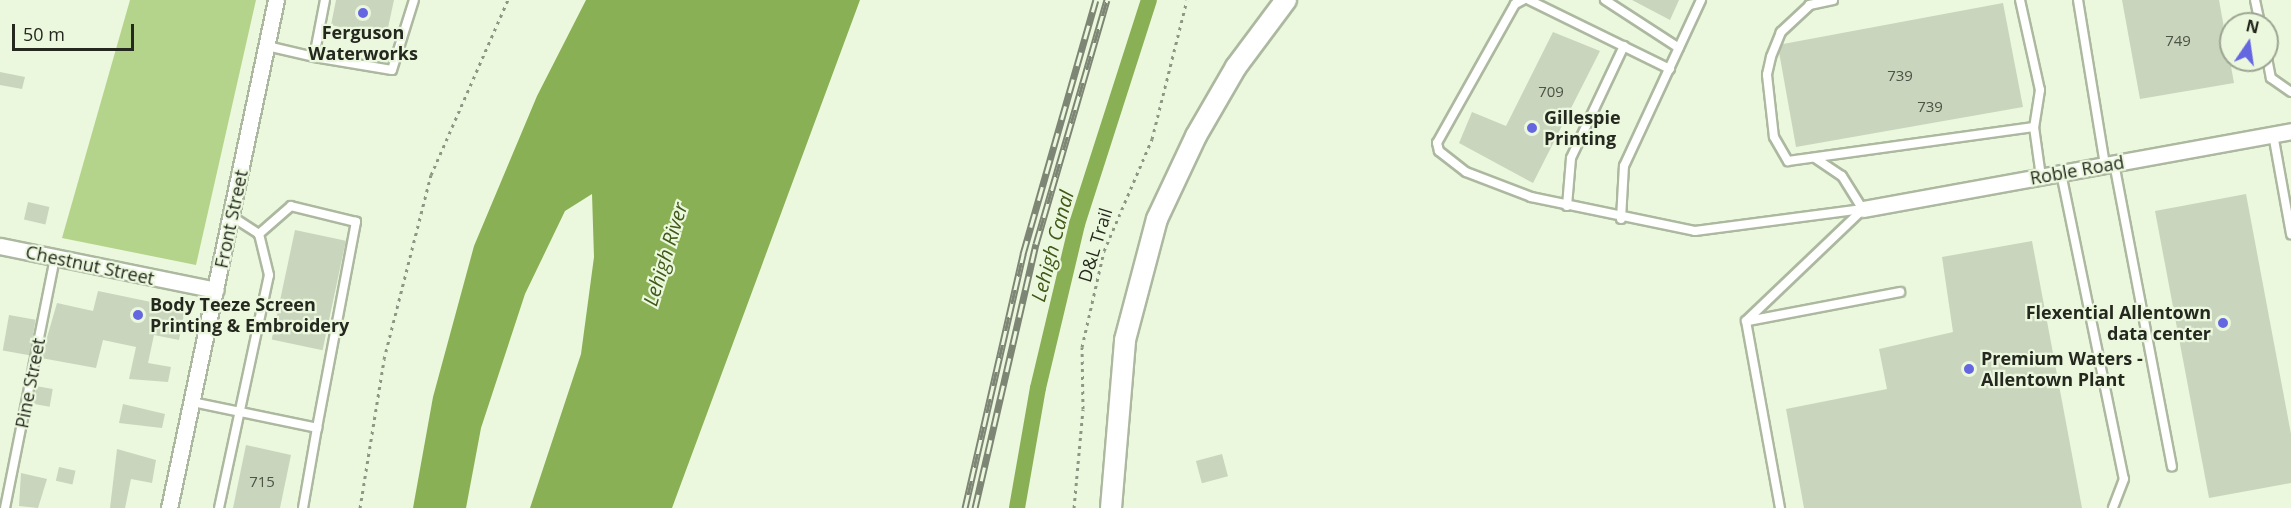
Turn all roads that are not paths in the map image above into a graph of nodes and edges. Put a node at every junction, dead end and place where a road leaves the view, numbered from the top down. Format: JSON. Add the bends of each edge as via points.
{"nodes":[{"id":1,"x":276,"y":0,"type":"edge"},
{"id":2,"x":325,"y":0,"type":"edge"},
{"id":3,"x":414,"y":0,"type":"edge"},
{"id":4,"x":1286,"y":0,"type":"edge"},
{"id":5,"x":1523,"y":0,"type":"edge"},
{"id":6,"x":1528,"y":0,"type":"edge"},
{"id":7,"x":1605,"y":0,"type":"edge"},
{"id":8,"x":1701,"y":0,"type":"edge"},
{"id":9,"x":1833,"y":0,"type":"edge"},
{"id":10,"x":2020,"y":0,"type":"edge"},
{"id":11,"x":2078,"y":0,"type":"edge"},
{"id":12,"x":267,"y":46,"type":"junction"},
{"id":13,"x":1624,"y":46,"type":"junction"},
{"id":14,"x":1679,"y":48,"type":"junction"},
{"id":15,"x":314,"y":57,"type":"junction"},
{"id":16,"x":1670,"y":69,"type":"junction"},
{"id":17,"x":2270,"y":72,"type":"edge"},
{"id":18,"x":2291,"y":92,"type":"edge"},
{"id":19,"x":2034,"y":127,"type":"junction"},
{"id":20,"x":2291,"y":131,"type":"edge"},
{"id":21,"x":2273,"y":134,"type":"junction"},
{"id":22,"x":1815,"y":158,"type":"junction"},
{"id":23,"x":2109,"y":164,"type":"junction"},
{"id":24,"x":2061,"y":173,"type":"junction"},
{"id":25,"x":2041,"y":177,"type":"junction"},
{"id":26,"x":1567,"y":206,"type":"junction"},
{"id":27,"x":1863,"y":209,"type":"junction"},
{"id":28,"x":231,"y":216,"type":"junction"},
{"id":29,"x":1621,"y":219,"type":"junction"},
{"id":30,"x":260,"y":234,"type":"junction"},
{"id":31,"x":2291,"y":234,"type":"edge"},
{"id":32,"x":0,"y":246,"type":"edge"},
{"id":33,"x":55,"y":258,"type":"junction"},
{"id":34,"x":216,"y":290,"type":"junction"},
{"id":35,"x":1900,"y":292,"type":"dead end"},
{"id":36,"x":1746,"y":321,"type":"junction"},
{"id":37,"x":192,"y":402,"type":"junction"},
{"id":38,"x":239,"y":412,"type":"junction"},
{"id":39,"x":317,"y":428,"type":"junction"},
{"id":40,"x":2172,"y":466,"type":"dead end"},
{"id":41,"x":5,"y":508,"type":"edge"},
{"id":42,"x":169,"y":508,"type":"edge"},
{"id":43,"x":219,"y":508,"type":"edge"},
{"id":44,"x":303,"y":508,"type":"edge"},
{"id":45,"x":1111,"y":508,"type":"edge"},
{"id":46,"x":1780,"y":508,"type":"edge"},
{"id":47,"x":2113,"y":508,"type":"edge"}],
"edges":[{"from":1,"to":12,"type":"street","name":"Front Street"},
{"from":2,"to":15,"type":"lane"},
{"from":3,"to":15,"type":"lane","via":[[392,70]]},
{"from":4,"to":45,"type":"street","via":[[1231,77],[1157,219],[1125,340]]},
{"from":5,"to":26,"type":"lane","via":[[1515,4],[1437,143],[1449,162],[1497,187]]},
{"from":6,"to":13,"type":"lane"},
{"from":7,"to":14,"type":"lane"},
{"from":8,"to":14,"type":"lane"},
{"from":9,"to":22,"type":"lane","via":[[1810,5],[1782,32],[1767,75],[1774,136],[1788,161]]},
{"from":10,"to":19,"type":"lane","via":[[2040,90]]},
{"from":11,"to":23,"type":"lane"},
{"from":12,"to":15,"type":"lane"},
{"from":12,"to":28,"type":"street","name":"Front Street"},
{"from":13,"to":16,"type":"lane"},
{"from":13,"to":26,"type":"lane","via":[[1571,158]]},
{"from":14,"to":16,"type":"lane"},
{"from":16,"to":29,"type":"lane","via":[[1624,166]]},
{"from":17,"to":18,"type":"lane","via":[[2271,78]]},
{"from":19,"to":22,"type":"lane"},
{"from":19,"to":25,"type":"lane"},
{"from":20,"to":21,"type":"street","name":"Roble Road"},
{"from":21,"to":23,"type":"street","name":"Roble Road"},
{"from":21,"to":31,"type":"lane"},
{"from":22,"to":27,"type":"lane","via":[[1842,176]]},
{"from":23,"to":24,"type":"street","name":"Roble Road"},
{"from":23,"to":40,"type":"lane"},
{"from":24,"to":25,"type":"street","name":"Roble Road"},
{"from":24,"to":47,"type":"lane","via":[[2124,479]]},
{"from":25,"to":27,"type":"street","name":"Roble Road"},
{"from":26,"to":29,"type":"lane"},
{"from":27,"to":29,"type":"lane","via":[[1695,231]]},
{"from":27,"to":36,"type":"lane"},
{"from":28,"to":30,"type":"lane"},
{"from":28,"to":34,"type":"street","name":"Front Street"},
{"from":30,"to":38,"type":"lane","via":[[269,275]]},
{"from":30,"to":39,"type":"lane","via":[[291,206],[356,222]]},
{"from":32,"to":33,"type":"street","name":"Chestnut Street"},
{"from":33,"to":34,"type":"street","name":"Chestnut Street"},
{"from":33,"to":41,"type":"lane","name":"Pine Street"},
{"from":34,"to":37,"type":"street","name":"Front Street"},
{"from":35,"to":36,"type":"lane"},
{"from":36,"to":46,"type":"lane"},
{"from":37,"to":38,"type":"lane"},
{"from":37,"to":42,"type":"street","name":"Front Street"},
{"from":38,"to":39,"type":"lane"},
{"from":38,"to":43,"type":"lane"},
{"from":39,"to":44,"type":"lane"}]}
